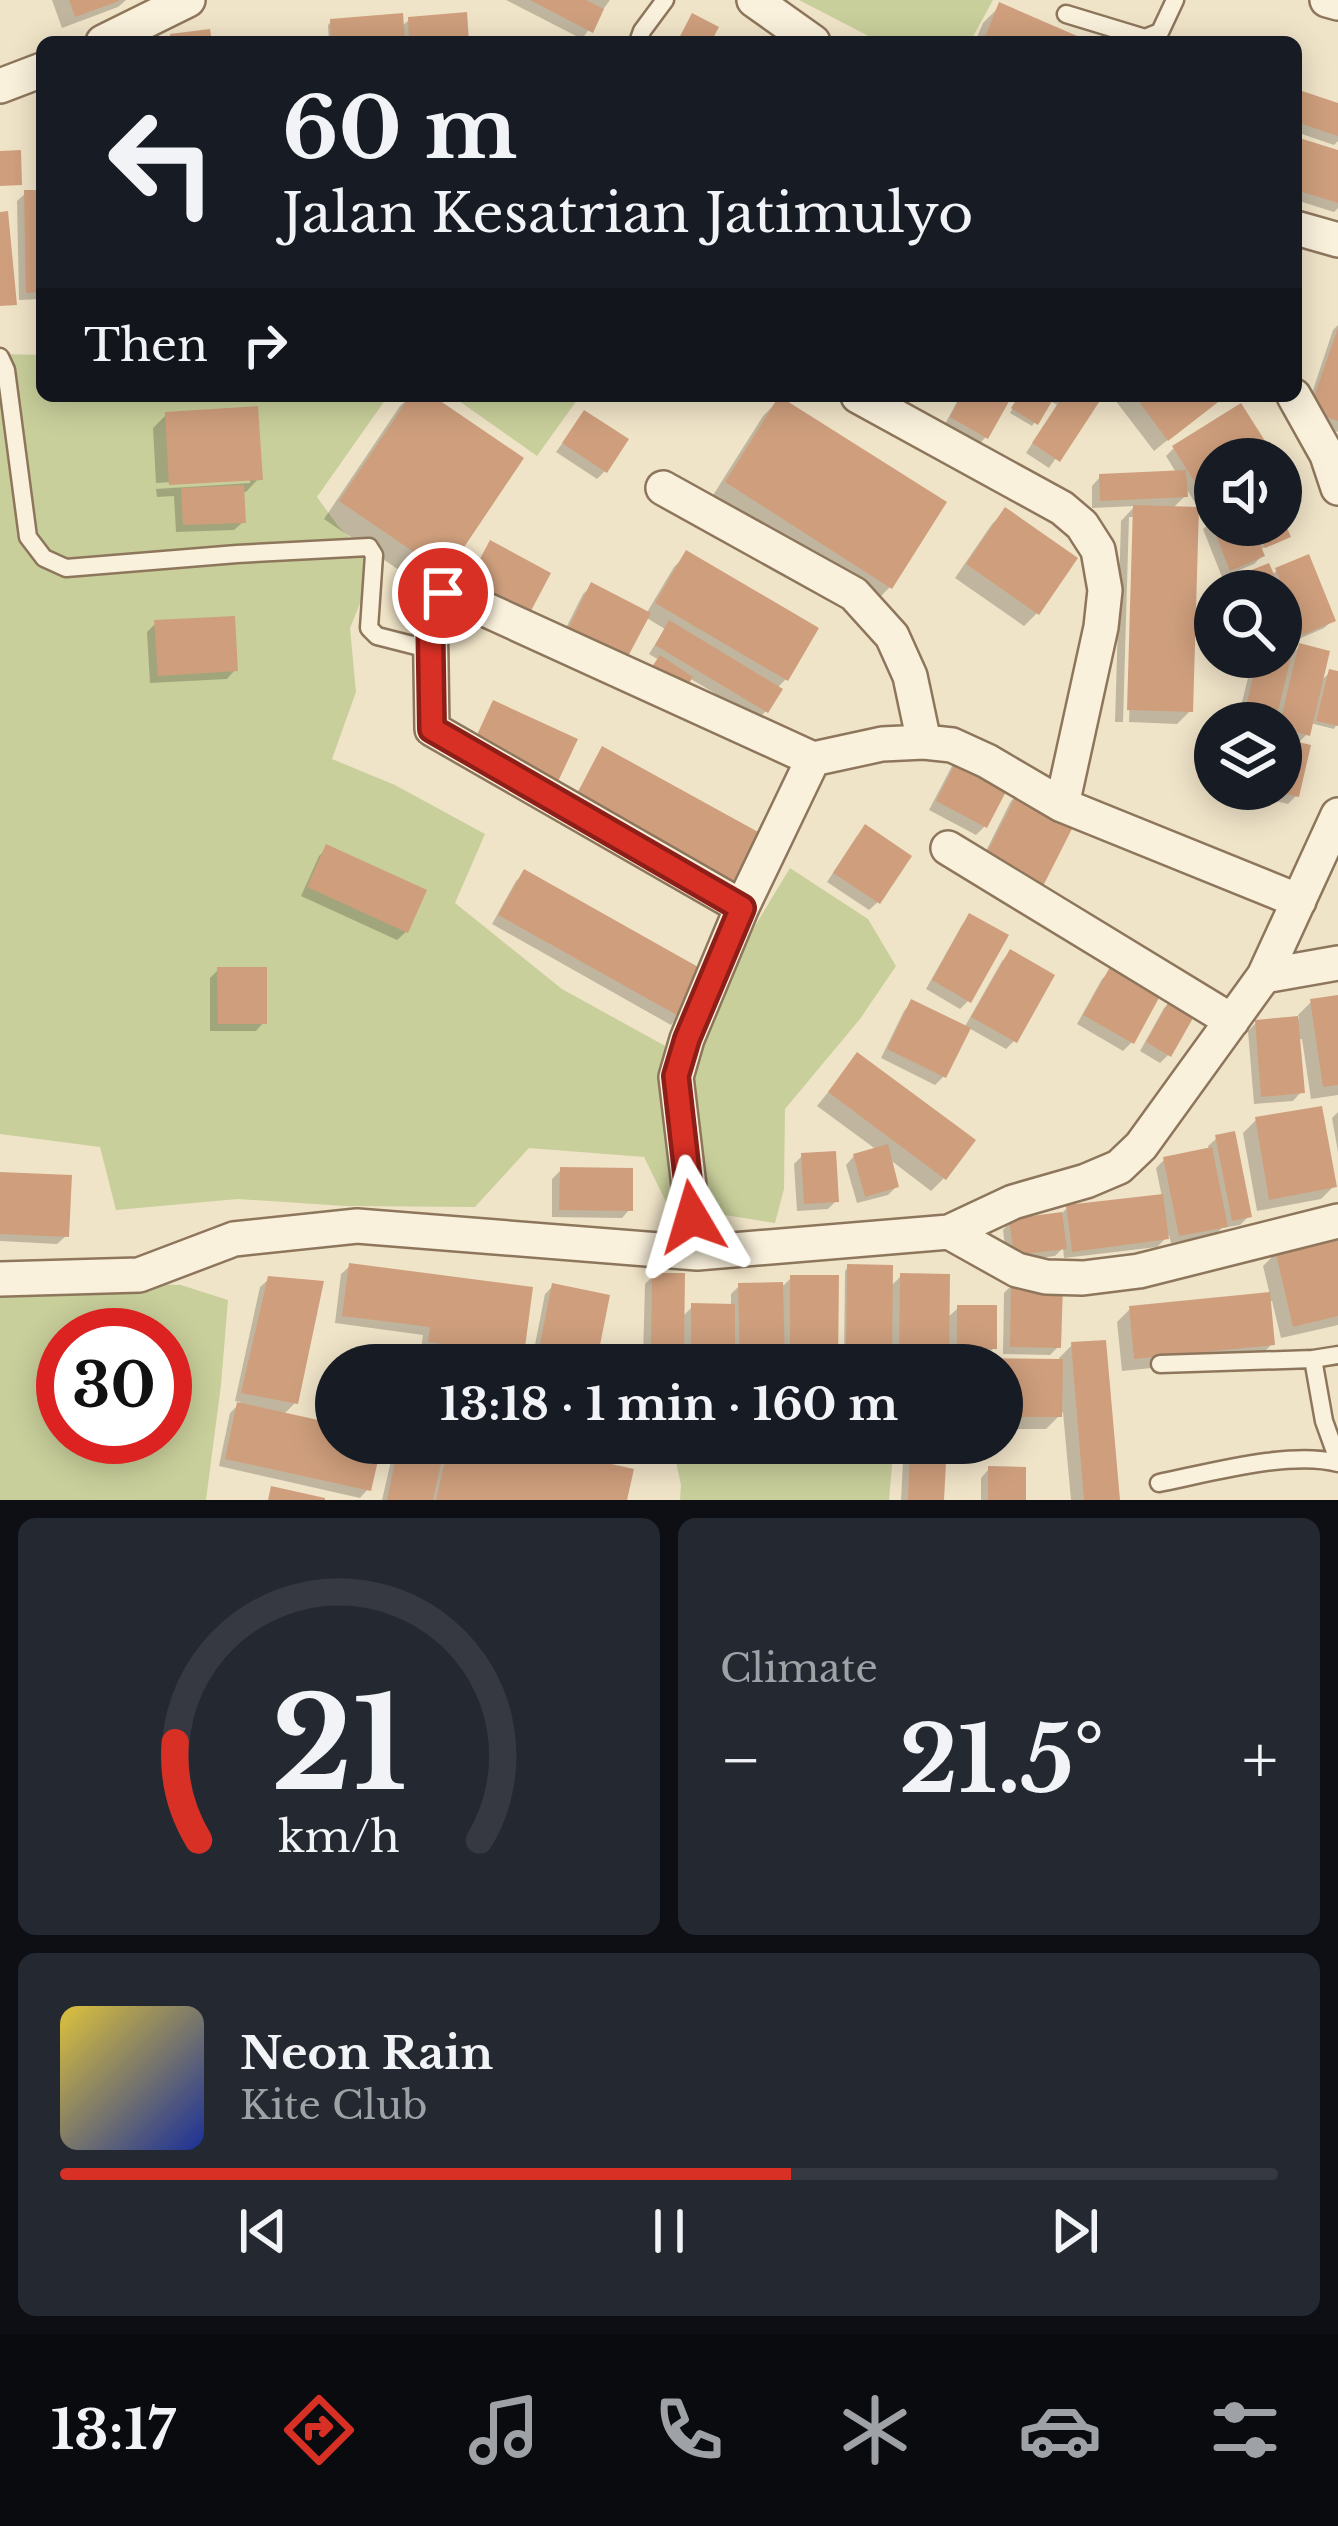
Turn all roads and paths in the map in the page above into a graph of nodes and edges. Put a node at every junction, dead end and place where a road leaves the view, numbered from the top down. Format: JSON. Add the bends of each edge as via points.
{"nodes":[{"id":1,"x":188,"y":0,"type":"edge"},
{"id":2,"x":665,"y":0,"type":"edge"},
{"id":3,"x":754,"y":0,"type":"edge"},
{"id":4,"x":1174,"y":0,"type":"edge"},
{"id":5,"x":1327,"y":0,"type":"edge"},
{"id":6,"x":1338,"y":3,"type":"edge"},
{"id":7,"x":1066,"y":14,"type":"dead end"},
{"id":8,"x":150,"y":32,"type":"edge"},
{"id":9,"x":640,"y":36,"type":"edge"},
{"id":10,"x":805,"y":36,"type":"edge"},
{"id":11,"x":1138,"y":36,"type":"edge"},
{"id":12,"x":1150,"y":36,"type":"edge"},
{"id":13,"x":1302,"y":230,"type":"edge"},
{"id":14,"x":1338,"y":240,"type":"edge"},
{"id":15,"x":0,"y":357,"type":"edge"},
{"id":16,"x":869,"y":402,"type":"edge"},
{"id":17,"x":1297,"y":402,"type":"edge"},
{"id":18,"x":664,"y":488,"type":"dead end"},
{"id":19,"x":1338,"y":488,"type":"edge"},
{"id":20,"x":433,"y":650,"type":"junction"},
{"id":21,"x":924,"y":742,"type":"junction"},
{"id":22,"x":813,"y":759,"type":"junction"},
{"id":23,"x":1062,"y":805,"type":"junction"},
{"id":24,"x":1338,"y":815,"type":"edge"},
{"id":25,"x":948,"y":848,"type":"dead end"},
{"id":26,"x":1299,"y":901,"type":"junction"},
{"id":27,"x":742,"y":908,"type":"junction"},
{"id":28,"x":1338,"y":963,"type":"edge"},
{"id":29,"x":1264,"y":976,"type":"junction"},
{"id":30,"x":1232,"y":1021,"type":"junction"},
{"id":31,"x":1338,"y":1221,"type":"edge"},
{"id":32,"x":949,"y":1232,"type":"junction"},
{"id":33,"x":697,"y":1253,"type":"junction"},
{"id":34,"x":0,"y":1279,"type":"edge"},
{"id":35,"x":1338,"y":1355,"type":"edge"},
{"id":36,"x":1313,"y":1359,"type":"junction"},
{"id":37,"x":1160,"y":1364,"type":"dead end"},
{"id":38,"x":1338,"y":1461,"type":"edge"},
{"id":39,"x":1159,"y":1483,"type":"dead end"}],
"edges":[{"from":1,"to":8,"type":"street"},
{"from":2,"to":9,"type":"lane"},
{"from":3,"to":10,"type":"street"},
{"from":4,"to":12,"type":"lane","via":[[1160,32]]},
{"from":5,"to":6,"type":"street"},
{"from":7,"to":11,"type":"lane"},
{"from":13,"to":14,"type":"street"},
{"from":15,"to":20,"type":"lane","via":[[28,538],[44,558],[66,568],[369,547],[369,628]]},
{"from":16,"to":23,"type":"street","via":[[1062,508],[1097,550],[1101,627]]},
{"from":17,"to":19,"type":"street"},
{"from":18,"to":21,"type":"street","via":[[854,594],[892,635]]},
{"from":20,"to":22,"type":"street","via":[[430,604],[443,593]]},
{"from":20,"to":27,"type":"street","via":[[435,732]]},
{"from":21,"to":22,"type":"street"},
{"from":21,"to":23,"type":"street","via":[[952,745]]},
{"from":22,"to":27,"type":"street"},
{"from":23,"to":26,"type":"street"},
{"from":24,"to":26,"type":"street"},
{"from":25,"to":30,"type":"street"},
{"from":26,"to":29,"type":"street"},
{"from":27,"to":33,"type":"street","via":[[676,1076]]},
{"from":28,"to":29,"type":"street"},
{"from":29,"to":30,"type":"street"},
{"from":30,"to":32,"type":"street","via":[[1119,1167]]},
{"from":31,"to":32,"type":"street","via":[[1083,1278],[1017,1270]]},
{"from":32,"to":33,"type":"street"},
{"from":33,"to":34,"type":"street","via":[[357,1226],[234,1239],[139,1275]]},
{"from":35,"to":36,"type":"lane"},
{"from":36,"to":37,"type":"lane"},
{"from":36,"to":38,"type":"lane"},
{"from":38,"to":39,"type":"lane","via":[[1256,1464]]}]}
